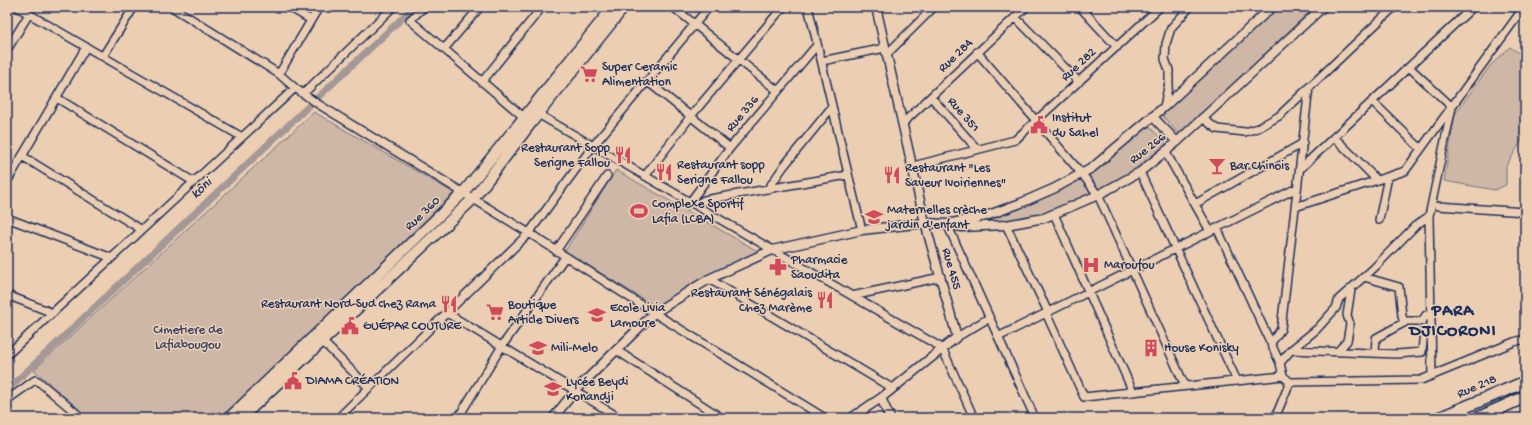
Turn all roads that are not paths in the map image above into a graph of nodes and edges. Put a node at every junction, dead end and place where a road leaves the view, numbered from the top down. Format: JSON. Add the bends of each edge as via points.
{"nodes":[{"id":1,"x":18,"y":7,"type":"edge"},
{"id":2,"x":134,"y":7,"type":"edge"},
{"id":3,"x":172,"y":7,"type":"edge"},
{"id":4,"x":289,"y":7,"type":"edge"},
{"id":5,"x":319,"y":7,"type":"edge"},
{"id":6,"x":393,"y":7,"type":"edge"},
{"id":7,"x":424,"y":7,"type":"edge"},
{"id":8,"x":480,"y":7,"type":"edge"},
{"id":9,"x":542,"y":7,"type":"edge"},
{"id":10,"x":613,"y":7,"type":"edge"},
{"id":11,"x":624,"y":7,"type":"edge"},
{"id":12,"x":673,"y":7,"type":"edge"},
{"id":13,"x":709,"y":7,"type":"edge"},
{"id":14,"x":783,"y":7,"type":"edge"},
{"id":15,"x":808,"y":7,"type":"edge"},
{"id":16,"x":876,"y":7,"type":"edge"},
{"id":17,"x":934,"y":7,"type":"edge"},
{"id":18,"x":1026,"y":7,"type":"edge"},
{"id":19,"x":1080,"y":7,"type":"edge"},
{"id":20,"x":1160,"y":7,"type":"edge"},
{"id":21,"x":1190,"y":7,"type":"edge"},
{"id":22,"x":1272,"y":7,"type":"edge"},
{"id":23,"x":1323,"y":7,"type":"edge"},
{"id":24,"x":1394,"y":7,"type":"edge"},
{"id":25,"x":1473,"y":7,"type":"edge"},
{"id":26,"x":1521,"y":9,"type":"edge"},
{"id":27,"x":1152,"y":10,"type":"edge"},
{"id":28,"x":29,"y":14,"type":"junction"},
{"id":29,"x":1015,"y":17,"type":"junction"},
{"id":30,"x":311,"y":20,"type":"junction"},
{"id":31,"x":695,"y":24,"type":"junction"},
{"id":32,"x":817,"y":45,"type":"junction"},
{"id":33,"x":86,"y":47,"type":"junction"},
{"id":34,"x":1117,"y":47,"type":"junction"},
{"id":35,"x":444,"y":49,"type":"junction"},
{"id":36,"x":7,"y":50,"type":"edge"},
{"id":37,"x":886,"y":51,"type":"junction"},
{"id":38,"x":977,"y":52,"type":"junction"},
{"id":39,"x":103,"y":56,"type":"junction"},
{"id":40,"x":739,"y":60,"type":"junction"},
{"id":41,"x":822,"y":61,"type":"junction"},
{"id":42,"x":1409,"y":67,"type":"junction"},
{"id":43,"x":279,"y":74,"type":"junction"},
{"id":44,"x":647,"y":81,"type":"junction"},
{"id":45,"x":482,"y":82,"type":"junction"},
{"id":46,"x":1079,"y":82,"type":"junction"},
{"id":47,"x":1309,"y":87,"type":"junction"},
{"id":48,"x":295,"y":88,"type":"junction"},
{"id":49,"x":778,"y":91,"type":"junction"},
{"id":50,"x":303,"y":94,"type":"junction"},
{"id":51,"x":931,"y":97,"type":"junction"},
{"id":52,"x":56,"y":98,"type":"junction"},
{"id":53,"x":1372,"y":101,"type":"junction"},
{"id":54,"x":1164,"y":106,"type":"junction"},
{"id":55,"x":1452,"y":106,"type":"junction"},
{"id":56,"x":832,"y":107,"type":"junction"},
{"id":57,"x":538,"y":114,"type":"junction"},
{"id":58,"x":691,"y":116,"type":"junction"},
{"id":59,"x":1152,"y":117,"type":"junction"},
{"id":60,"x":1202,"y":118,"type":"junction"},
{"id":61,"x":527,"y":120,"type":"junction"},
{"id":62,"x":1036,"y":121,"type":"junction"},
{"id":63,"x":903,"y":123,"type":"junction"},
{"id":64,"x":242,"y":137,"type":"junction"},
{"id":65,"x":1334,"y":137,"type":"junction"},
{"id":66,"x":1177,"y":142,"type":"junction"},
{"id":67,"x":1303,"y":143,"type":"junction"},
{"id":68,"x":593,"y":146,"type":"junction"},
{"id":69,"x":730,"y":148,"type":"junction"},
{"id":70,"x":1422,"y":149,"type":"junction"},
{"id":71,"x":976,"y":150,"type":"junction"},
{"id":72,"x":1165,"y":151,"type":"junction"},
{"id":73,"x":22,"y":156,"type":"junction"},
{"id":74,"x":913,"y":166,"type":"junction"},
{"id":75,"x":1300,"y":169,"type":"junction"},
{"id":76,"x":1140,"y":172,"type":"junction"},
{"id":77,"x":1082,"y":174,"type":"junction"},
{"id":78,"x":848,"y":175,"type":"junction"},
{"id":79,"x":607,"y":176,"type":"dead end"},
{"id":80,"x":645,"y":176,"type":"junction"},
{"id":81,"x":1388,"y":177,"type":"junction"},
{"id":82,"x":1377,"y":180,"type":"junction"},
{"id":83,"x":7,"y":182,"type":"edge"},
{"id":84,"x":194,"y":182,"type":"junction"},
{"id":85,"x":1297,"y":188,"type":"junction"},
{"id":86,"x":768,"y":189,"type":"junction"},
{"id":87,"x":463,"y":193,"type":"junction"},
{"id":88,"x":1098,"y":195,"type":"junction"},
{"id":89,"x":473,"y":199,"type":"junction"},
{"id":90,"x":693,"y":204,"type":"junction"},
{"id":91,"x":1195,"y":204,"type":"junction"},
{"id":92,"x":1438,"y":206,"type":"dead end"},
{"id":93,"x":1295,"y":207,"type":"junction"},
{"id":94,"x":1525,"y":212,"type":"edge"},
{"id":95,"x":1054,"y":214,"type":"junction"},
{"id":96,"x":1429,"y":216,"type":"junction"},
{"id":97,"x":7,"y":218,"type":"edge"},
{"id":98,"x":1379,"y":220,"type":"dead end"},
{"id":99,"x":925,"y":223,"type":"junction"},
{"id":100,"x":947,"y":224,"type":"junction"},
{"id":101,"x":1006,"y":225,"type":"junction"},
{"id":102,"x":142,"y":230,"type":"junction"},
{"id":103,"x":862,"y":230,"type":"junction"},
{"id":104,"x":1214,"y":230,"type":"junction"},
{"id":105,"x":529,"y":233,"type":"junction"},
{"id":106,"x":1176,"y":249,"type":"junction"},
{"id":107,"x":772,"y":250,"type":"junction"},
{"id":108,"x":556,"y":251,"type":"junction"},
{"id":109,"x":566,"y":257,"type":"junction"},
{"id":110,"x":112,"y":258,"type":"junction"},
{"id":111,"x":1132,"y":270,"type":"junction"},
{"id":112,"x":941,"y":276,"type":"junction"},
{"id":113,"x":1364,"y":277,"type":"junction"},
{"id":114,"x":709,"y":279,"type":"junction"},
{"id":115,"x":1351,"y":290,"type":"junction"},
{"id":116,"x":1089,"y":292,"type":"junction"},
{"id":117,"x":7,"y":295,"type":"edge"},
{"id":118,"x":852,"y":296,"type":"junction"},
{"id":119,"x":447,"y":312,"type":"junction"},
{"id":120,"x":1047,"y":312,"type":"junction"},
{"id":121,"x":53,"y":313,"type":"junction"},
{"id":122,"x":654,"y":313,"type":"junction"},
{"id":123,"x":1431,"y":315,"type":"junction"},
{"id":124,"x":989,"y":318,"type":"junction"},
{"id":125,"x":1404,"y":323,"type":"junction"},
{"id":126,"x":1431,"y":330,"type":"junction"},
{"id":127,"x":957,"y":337,"type":"junction"},
{"id":128,"x":998,"y":337,"type":"junction"},
{"id":129,"x":1525,"y":339,"type":"edge"},
{"id":130,"x":322,"y":341,"type":"junction"},
{"id":131,"x":1271,"y":343,"type":"junction"},
{"id":132,"x":502,"y":346,"type":"junction"},
{"id":133,"x":942,"y":348,"type":"junction"},
{"id":134,"x":616,"y":350,"type":"junction"},
{"id":135,"x":1291,"y":350,"type":"junction"},
{"id":136,"x":1338,"y":352,"type":"junction"},
{"id":137,"x":1376,"y":353,"type":"junction"},
{"id":138,"x":7,"y":355,"type":"edge"},
{"id":139,"x":1280,"y":363,"type":"junction"},
{"id":140,"x":1283,"y":376,"type":"junction"},
{"id":141,"x":1432,"y":376,"type":"junction"},
{"id":142,"x":1237,"y":381,"type":"junction"},
{"id":143,"x":1290,"y":382,"type":"junction"},
{"id":144,"x":1525,"y":382,"type":"edge"},
{"id":145,"x":1185,"y":386,"type":"junction"},
{"id":146,"x":369,"y":388,"type":"junction"},
{"id":147,"x":892,"y":388,"type":"junction"},
{"id":148,"x":576,"y":391,"type":"junction"},
{"id":149,"x":1134,"y":392,"type":"junction"},
{"id":150,"x":1525,"y":397,"type":"edge"},
{"id":151,"x":881,"y":398,"type":"junction"},
{"id":152,"x":7,"y":400,"type":"edge"},
{"id":153,"x":972,"y":417,"type":"edge"},
{"id":154,"x":82,"y":418,"type":"edge"},
{"id":155,"x":229,"y":418,"type":"edge"},
{"id":156,"x":241,"y":418,"type":"edge"},
{"id":157,"x":338,"y":418,"type":"edge"},
{"id":158,"x":458,"y":418,"type":"edge"},
{"id":159,"x":553,"y":418,"type":"edge"},
{"id":160,"x":620,"y":418,"type":"edge"},
{"id":161,"x":722,"y":418,"type":"edge"},
{"id":162,"x":825,"y":418,"type":"edge"},
{"id":163,"x":851,"y":418,"type":"edge"},
{"id":164,"x":890,"y":418,"type":"edge"},
{"id":165,"x":1035,"y":418,"type":"edge"},
{"id":166,"x":1275,"y":418,"type":"edge"},
{"id":167,"x":1440,"y":418,"type":"edge"},
{"id":168,"x":1478,"y":418,"type":"edge"}],
"edges":[{"from":1,"to":28,"type":"street"},
{"from":2,"to":39,"type":"street"},
{"from":3,"to":43,"type":"street"},
{"from":4,"to":30,"type":"street"},
{"from":5,"to":30,"type":"street"},
{"from":6,"to":50,"type":"street"},
{"from":7,"to":35,"type":"street","via":[[410,20]]},
{"from":8,"to":35,"type":"street"},
{"from":9,"to":45,"type":"street"},
{"from":10,"to":61,"type":"main road","name":"Rue 360"},
{"from":11,"to":57,"type":"main road","name":"Rue 360"},
{"from":12,"to":31,"type":"street"},
{"from":13,"to":31,"type":"street"},
{"from":14,"to":40,"type":"street"},
{"from":15,"to":32,"type":"street"},
{"from":16,"to":37,"type":"street","name":"Rue 455"},
{"from":17,"to":37,"type":"street"},
{"from":18,"to":29,"type":"street","name":"Rue 284"},
{"from":19,"to":34,"type":"street"},
{"from":20,"to":27,"type":"street","name":"Rue 282"},
{"from":21,"to":54,"type":"street","via":[[1171,28],[1166,44],[1165,59],[1169,70],[1169,82]]},
{"from":22,"to":54,"type":"street","name":"Rue 266"},
{"from":23,"to":60,"type":"street","name":"Rue 266"},
{"from":24,"to":47,"type":"street"},
{"from":25,"to":42,"type":"street"},
{"from":26,"to":55,"type":"street"},
{"from":27,"to":34,"type":"street","name":"Rue 282"},
{"from":28,"to":33,"type":"street"},
{"from":28,"to":36,"type":"street"},
{"from":29,"to":38,"type":"street","name":"Rue 284"},
{"from":29,"to":46,"type":"street"},
{"from":30,"to":43,"type":"street"},
{"from":31,"to":40,"type":"street"},
{"from":31,"to":44,"type":"street"},
{"from":32,"to":41,"type":"street"},
{"from":32,"to":49,"type":"street","name":"Rue 336"},
{"from":33,"to":39,"type":"street"},
{"from":33,"to":52,"type":"street"},
{"from":34,"to":46,"type":"street","name":"Rue 282"},
{"from":35,"to":45,"type":"street"},
{"from":37,"to":41,"type":"street"},
{"from":37,"to":63,"type":"street","name":"Rue 455"},
{"from":38,"to":51,"type":"street","name":"Rue 284"},
{"from":38,"to":62,"type":"street"},
{"from":39,"to":64,"type":"street"},
{"from":40,"to":49,"type":"street"},
{"from":40,"to":58,"type":"street"},
{"from":41,"to":56,"type":"street"},
{"from":42,"to":53,"type":"street"},
{"from":42,"to":55,"type":"street"},
{"from":43,"to":48,"type":"street"},
{"from":44,"to":58,"type":"street"},
{"from":44,"to":68,"type":"street"},
{"from":45,"to":61,"type":"street"},
{"from":46,"to":62,"type":"street","name":"Rue 282"},
{"from":47,"to":60,"type":"street","via":[[1279,116],[1245,132],[1217,129]]},
{"from":47,"to":67,"type":"street"},
{"from":48,"to":50,"type":"street"},
{"from":48,"to":64,"type":"street"},
{"from":49,"to":69,"type":"street","name":"Rue 336"},
{"from":50,"to":87,"type":"street"},
{"from":51,"to":63,"type":"street","name":"Rue 284"},
{"from":51,"to":71,"type":"street","name":"Rue 351"},
{"from":52,"to":73,"type":"street"},
{"from":52,"to":84,"type":"street"},
{"from":53,"to":65,"type":"street"},
{"from":53,"to":70,"type":"street"},
{"from":54,"to":59,"type":"street","name":"Rue 266"},
{"from":55,"to":70,"type":"street"},
{"from":55,"to":96,"type":"street"},
{"from":56,"to":78,"type":"street"},
{"from":56,"to":86,"type":"street"},
{"from":57,"to":61,"type":"main road","name":"Rue 360"},
{"from":57,"to":68,"type":"street"},
{"from":58,"to":69,"type":"street"},
{"from":58,"to":80,"type":"street"},
{"from":59,"to":66,"type":"street"},
{"from":59,"to":77,"type":"street","name":"Rue 266"},
{"from":60,"to":66,"type":"street","name":"Rue 266"},
{"from":61,"to":87,"type":"main road","name":"Rue 360"},
{"from":61,"to":89,"type":"main road","name":"Rue 360"},
{"from":62,"to":71,"type":"street","name":"Rue 282","via":[[1015,140]]},
{"from":62,"to":77,"type":"street"},
{"from":63,"to":74,"type":"street","name":"Rue 455"},
{"from":64,"to":84,"type":"street"},
{"from":65,"to":75,"type":"street"},
{"from":65,"to":82,"type":"street"},
{"from":66,"to":72,"type":"street","name":"Rue 266"},
{"from":67,"to":75,"type":"street"},
{"from":67,"to":91,"type":"street"},
{"from":68,"to":80,"type":"street"},
{"from":68,"to":105,"type":"street"},
{"from":69,"to":90,"type":"street","name":"Rue 336"},
{"from":70,"to":81,"type":"street","via":[[1405,171]]},
{"from":71,"to":74,"type":"street"},
{"from":72,"to":76,"type":"street","name":"Rue 266"},
{"from":72,"to":91,"type":"street"},
{"from":73,"to":83,"type":"street"},
{"from":73,"to":102,"type":"street"},
{"from":74,"to":99,"type":"street","name":"Rue 455"},
{"from":75,"to":85,"type":"street"},
{"from":76,"to":88,"type":"street","name":"Rue 266"},
{"from":76,"to":106,"type":"street"},
{"from":77,"to":88,"type":"street"},
{"from":77,"to":100,"type":"street","name":"Rue 266","via":[[1021,204],[986,216]]},
{"from":78,"to":86,"type":"street"},
{"from":78,"to":103,"type":"street"},
{"from":79,"to":108,"type":"street"},
{"from":80,"to":90,"type":"street"},
{"from":81,"to":82,"type":"street"},
{"from":81,"to":98,"type":"street"},
{"from":82,"to":93,"type":"street"},
{"from":84,"to":102,"type":"street"},
{"from":85,"to":93,"type":"street"},
{"from":85,"to":104,"type":"street"},
{"from":86,"to":90,"type":"street"},
{"from":87,"to":89,"type":"street"},
{"from":87,"to":155,"type":"main road","name":"Rue 360"},
{"from":88,"to":95,"type":"street","name":"Rue 266"},
{"from":88,"to":111,"type":"street"},
{"from":89,"to":105,"type":"street"},
{"from":89,"to":130,"type":"main road","name":"Rue 360"},
{"from":90,"to":107,"type":"street"},
{"from":91,"to":104,"type":"street"},
{"from":92,"to":94,"type":"street"},
{"from":93,"to":131,"type":"street","via":[[1281,329]]},
{"from":95,"to":101,"type":"street","name":"Rue 266"},
{"from":95,"to":116,"type":"street"},
{"from":96,"to":113,"type":"street","via":[[1415,226]]},
{"from":96,"to":123,"type":"street"},
{"from":97,"to":110,"type":"street"},
{"from":99,"to":100,"type":"street","name":"Rue 266"},
{"from":99,"to":103,"type":"street","name":"Rue 266"},
{"from":99,"to":112,"type":"street","name":"Rue 455"},
{"from":100,"to":101,"type":"street","name":"Rue 266","via":[[962,227]]},
{"from":100,"to":124,"type":"street"},
{"from":101,"to":120,"type":"street"},
{"from":102,"to":110,"type":"street"},
{"from":103,"to":107,"type":"street","name":"Rue 266"},
{"from":104,"to":106,"type":"street"},
{"from":104,"to":131,"type":"street"},
{"from":105,"to":108,"type":"street"},
{"from":105,"to":119,"type":"street"},
{"from":106,"to":111,"type":"street"},
{"from":106,"to":142,"type":"street"},
{"from":107,"to":114,"type":"street","name":"Rue 266"},
{"from":107,"to":118,"type":"street"},
{"from":108,"to":109,"type":"street"},
{"from":109,"to":122,"type":"street"},
{"from":109,"to":132,"type":"street"},
{"from":110,"to":121,"type":"street"},
{"from":111,"to":116,"type":"street"},
{"from":111,"to":145,"type":"street"},
{"from":112,"to":118,"type":"street"},
{"from":112,"to":127,"type":"street","name":"Rue 455"},
{"from":113,"to":115,"type":"street"},
{"from":113,"to":125,"type":"street","via":[[1399,287]]},
{"from":114,"to":122,"type":"street","name":"Rue 266"},
{"from":114,"to":147,"type":"street"},
{"from":115,"to":135,"type":"street","via":[[1339,299],[1336,308],[1317,329]]},
{"from":115,"to":136,"type":"street","via":[[1347,315],[1350,324],[1347,341]]},
{"from":116,"to":120,"type":"street"},
{"from":116,"to":149,"type":"street"},
{"from":117,"to":121,"type":"street"},
{"from":118,"to":133,"type":"street"},
{"from":119,"to":132,"type":"street"},
{"from":119,"to":146,"type":"street"},
{"from":120,"to":128,"type":"street"},
{"from":120,"to":149,"type":"street","via":[[1084,397]]},
{"from":121,"to":138,"type":"street"},
{"from":122,"to":134,"type":"street","name":"Rue 266"},
{"from":122,"to":162,"type":"street"},
{"from":123,"to":125,"type":"street","via":[[1426,315],[1422,321]]},
{"from":123,"to":126,"type":"street"},
{"from":124,"to":127,"type":"street"},
{"from":124,"to":128,"type":"street"},
{"from":125,"to":137,"type":"street","via":[[1376,338]]},
{"from":126,"to":137,"type":"street","via":[[1424,329],[1422,352]]},
{"from":126,"to":141,"type":"street"},
{"from":127,"to":133,"type":"street"},
{"from":128,"to":165,"type":"street"},
{"from":129,"to":141,"type":"street"},
{"from":130,"to":146,"type":"street"},
{"from":130,"to":156,"type":"main road","name":"Rue 360"},
{"from":131,"to":139,"type":"street"},
{"from":132,"to":148,"type":"street"},
{"from":132,"to":158,"type":"street"},
{"from":133,"to":147,"type":"street"},
{"from":133,"to":153,"type":"street"},
{"from":134,"to":148,"type":"street","name":"Rue 266"},
{"from":134,"to":161,"type":"street"},
{"from":135,"to":136,"type":"street"},
{"from":135,"to":139,"type":"street"},
{"from":136,"to":137,"type":"street"},
{"from":139,"to":140,"type":"street"},
{"from":140,"to":142,"type":"street"},
{"from":140,"to":143,"type":"street"},
{"from":141,"to":143,"type":"street","via":[[1422,380]]},
{"from":142,"to":145,"type":"street"},
{"from":143,"to":166,"type":"street"},
{"from":144,"to":167,"type":"highway","name":"Rue 218"},
{"from":145,"to":149,"type":"street"},
{"from":146,"to":157,"type":"street"},
{"from":147,"to":151,"type":"street"},
{"from":148,"to":159,"type":"street","name":"Rue 266"},
{"from":148,"to":160,"type":"street"},
{"from":150,"to":168,"type":"highway"},
{"from":151,"to":163,"type":"street"},
{"from":151,"to":164,"type":"street"},
{"from":152,"to":154,"type":"street","via":[[35,380]]}]}
